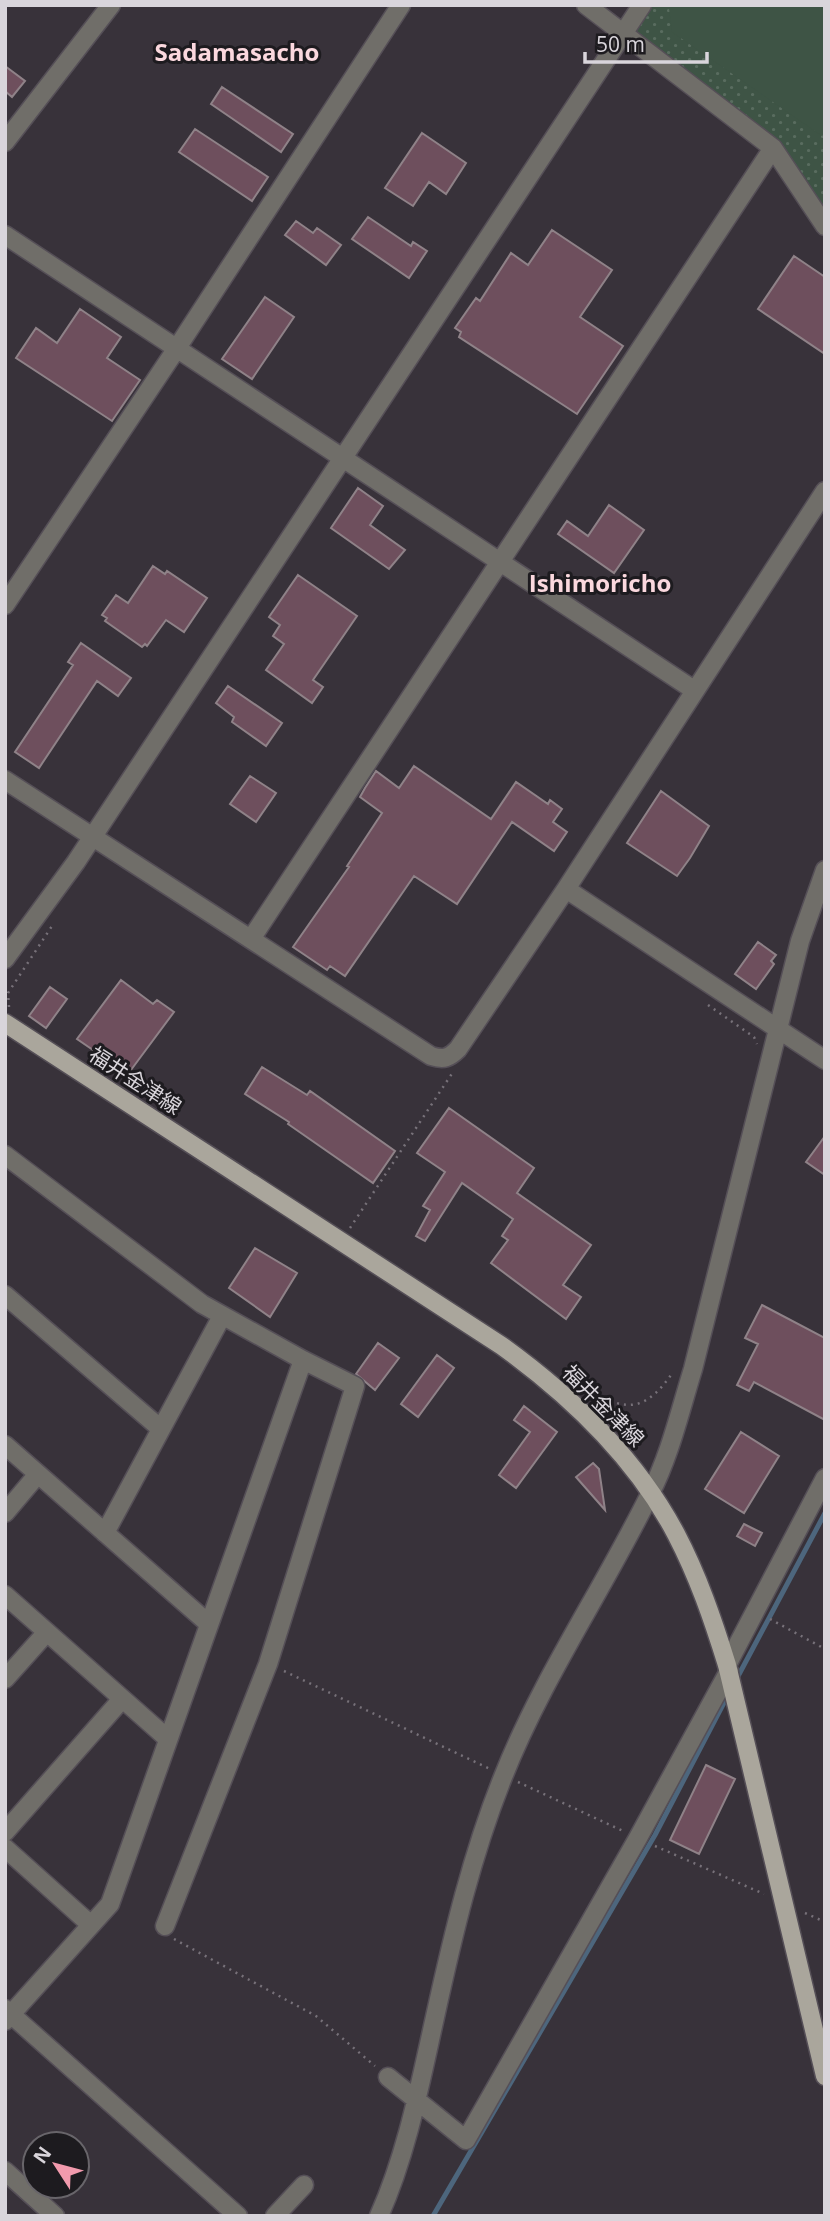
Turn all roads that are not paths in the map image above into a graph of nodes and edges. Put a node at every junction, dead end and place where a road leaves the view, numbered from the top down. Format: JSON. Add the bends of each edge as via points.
{"nodes":[{"id":1,"x":111,"y":5,"type":"edge"},
{"id":2,"x":401,"y":5,"type":"edge"},
{"id":3,"x":586,"y":5,"type":"edge"},
{"id":4,"x":642,"y":5,"type":"edge"},
{"id":5,"x":623,"y":34,"type":"junction"},
{"id":6,"x":5,"y":142,"type":"edge"},
{"id":7,"x":773,"y":148,"type":"junction"},
{"id":8,"x":825,"y":226,"type":"edge"},
{"id":9,"x":5,"y":235,"type":"edge"},
{"id":10,"x":177,"y":348,"type":"junction"},
{"id":11,"x":343,"y":458,"type":"junction"},
{"id":12,"x":825,"y":491,"type":"edge"},
{"id":13,"x":499,"y":561,"type":"junction"},
{"id":14,"x":5,"y":605,"type":"edge"},
{"id":15,"x":694,"y":690,"type":"junction"},
{"id":16,"x":5,"y":780,"type":"edge"},
{"id":17,"x":93,"y":836,"type":"junction"},
{"id":18,"x":825,"y":870,"type":"edge"},
{"id":19,"x":566,"y":889,"type":"junction"},
{"id":20,"x":251,"y":939,"type":"junction"},
{"id":21,"x":5,"y":959,"type":"edge"},
{"id":22,"x":7,"y":1016,"type":"edge"},
{"id":23,"x":779,"y":1030,"type":"junction"},
{"id":24,"x":825,"y":1060,"type":"edge"},
{"id":25,"x":5,"y":1155,"type":"edge"},
{"id":26,"x":5,"y":1295,"type":"edge"},
{"id":27,"x":222,"y":1316,"type":"junction"},
{"id":28,"x":303,"y":1360,"type":"junction"},
{"id":29,"x":161,"y":1429,"type":"junction"},
{"id":30,"x":5,"y":1445,"type":"edge"},
{"id":31,"x":38,"y":1474,"type":"junction"},
{"id":32,"x":825,"y":1478,"type":"edge"},
{"id":33,"x":651,"y":1493,"type":"junction"},
{"id":34,"x":5,"y":1513,"type":"edge"},
{"id":35,"x":105,"y":1532,"type":"junction"},
{"id":36,"x":5,"y":1595,"type":"edge"},
{"id":37,"x":209,"y":1624,"type":"junction"},
{"id":38,"x":47,"y":1632,"type":"junction"},
{"id":39,"x":728,"y":1668,"type":"junction"},
{"id":40,"x":5,"y":1679,"type":"edge"},
{"id":41,"x":122,"y":1699,"type":"junction"},
{"id":42,"x":168,"y":1739,"type":"junction"},
{"id":43,"x":5,"y":1832,"type":"edge"},
{"id":44,"x":5,"y":1847,"type":"edge"},
{"id":45,"x":91,"y":1925,"type":"junction"},
{"id":46,"x":164,"y":1926,"type":"road end"},
{"id":47,"x":7,"y":2015,"type":"edge"},
{"id":48,"x":825,"y":2076,"type":"edge"},
{"id":49,"x":388,"y":2077,"type":"road end"},
{"id":50,"x":416,"y":2100,"type":"junction"},
{"id":51,"x":5,"y":2171,"type":"edge"},
{"id":52,"x":304,"y":2185,"type":"dead end"},
{"id":53,"x":55,"y":2216,"type":"edge"},
{"id":54,"x":238,"y":2216,"type":"edge"},
{"id":55,"x":275,"y":2216,"type":"edge"},
{"id":56,"x":379,"y":2216,"type":"edge"}],
"edges":[{"from":1,"to":6,"type":"street"},
{"from":2,"to":10,"type":"street"},
{"from":3,"to":5,"type":"street"},
{"from":4,"to":5,"type":"street"},
{"from":5,"to":7,"type":"street"},
{"from":5,"to":11,"type":"street"},
{"from":7,"to":8,"type":"street"},
{"from":7,"to":13,"type":"street"},
{"from":9,"to":10,"type":"street"},
{"from":10,"to":11,"type":"street"},
{"from":10,"to":14,"type":"street"},
{"from":11,"to":13,"type":"street"},
{"from":11,"to":17,"type":"street"},
{"from":12,"to":15,"type":"street"},
{"from":13,"to":15,"type":"street"},
{"from":13,"to":20,"type":"street"},
{"from":15,"to":19,"type":"street"},
{"from":16,"to":17,"type":"street"},
{"from":17,"to":20,"type":"street"},
{"from":17,"to":21,"type":"street"},
{"from":18,"to":23,"type":"street","via":[[800,941]]},
{"from":19,"to":20,"type":"street","via":[[458,1049],[441,1060]]},
{"from":19,"to":23,"type":"street"},
{"from":22,"to":33,"type":"main road","name":"福井金津線","via":[[502,1346],[593,1424]]},
{"from":23,"to":24,"type":"street"},
{"from":23,"to":33,"type":"street","via":[[692,1369]]},
{"from":25,"to":27,"type":"street"},
{"from":26,"to":29,"type":"street"},
{"from":27,"to":28,"type":"street"},
{"from":27,"to":29,"type":"street"},
{"from":28,"to":37,"type":"street"},
{"from":28,"to":46,"type":"street","via":[[355,1386],[268,1664]]},
{"from":29,"to":35,"type":"street"},
{"from":30,"to":31,"type":"street"},
{"from":31,"to":34,"type":"street"},
{"from":31,"to":35,"type":"street"},
{"from":32,"to":39,"type":"street"},
{"from":33,"to":39,"type":"main road","name":"福井金津線","via":[[686,1555]]},
{"from":33,"to":50,"type":"street","via":[[550,1675],[503,1775],[452,1938]]},
{"from":35,"to":37,"type":"street"},
{"from":36,"to":38,"type":"street"},
{"from":37,"to":42,"type":"street"},
{"from":38,"to":40,"type":"street"},
{"from":38,"to":41,"type":"street"},
{"from":39,"to":48,"type":"main road","name":"福井金津線"},
{"from":39,"to":50,"type":"street","via":[[638,1838],[466,2140]]},
{"from":41,"to":42,"type":"street"},
{"from":41,"to":43,"type":"street"},
{"from":42,"to":45,"type":"street","via":[[110,1904]]},
{"from":44,"to":45,"type":"street"},
{"from":45,"to":47,"type":"street"},
{"from":47,"to":54,"type":"street"},
{"from":49,"to":50,"type":"street"},
{"from":50,"to":56,"type":"street"},
{"from":51,"to":53,"type":"street"},
{"from":52,"to":55,"type":"street"}]}
